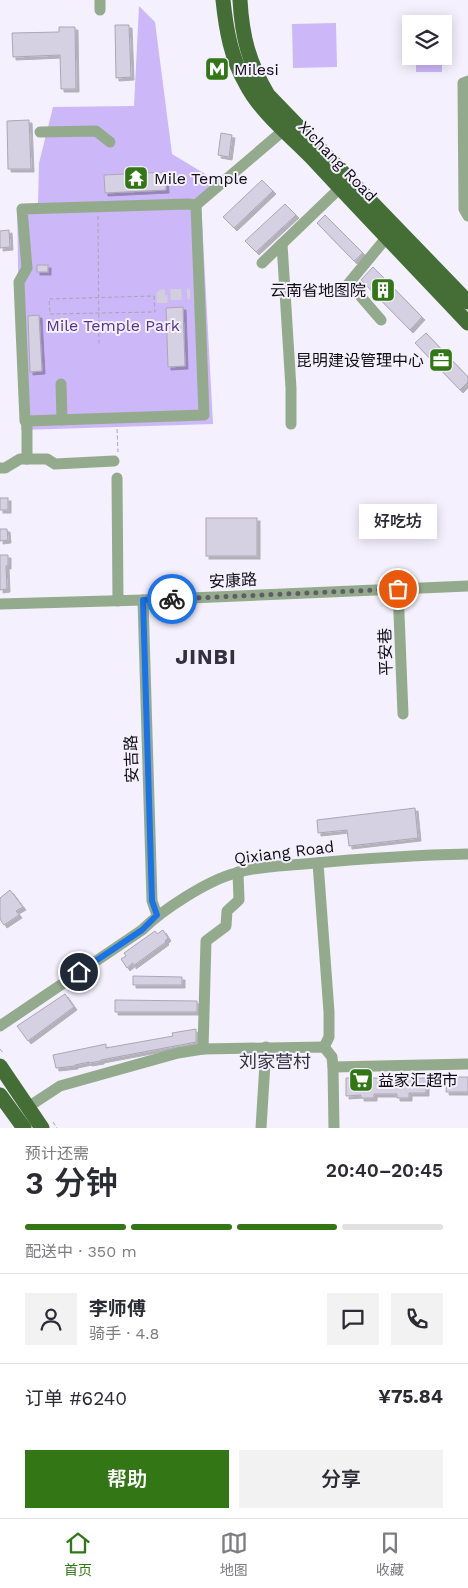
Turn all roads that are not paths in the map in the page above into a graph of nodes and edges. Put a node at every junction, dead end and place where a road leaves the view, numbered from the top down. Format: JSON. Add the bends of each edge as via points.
{"nodes":[{"id":1,"x":223,"y":0,"type":"edge"},
{"id":2,"x":240,"y":0,"type":"edge"},
{"id":3,"x":468,"y":81,"type":"edge"},
{"id":4,"x":284,"y":130,"type":"junction"},
{"id":5,"x":40,"y":132,"type":"dead end"},
{"id":6,"x":110,"y":142,"type":"dead end"},
{"id":7,"x":340,"y":188,"type":"junction"},
{"id":8,"x":196,"y":205,"type":"junction"},
{"id":9,"x":468,"y":216,"type":"edge"},
{"id":10,"x":387,"y":238,"type":"junction"},
{"id":11,"x":282,"y":244,"type":"junction"},
{"id":12,"x":262,"y":263,"type":"dead end"},
{"id":13,"x":468,"y":302,"type":"edge"},
{"id":14,"x":381,"y":320,"type":"dead end"},
{"id":15,"x":468,"y":323,"type":"edge"},
{"id":16,"x":61,"y":384,"type":"dead end"},
{"id":17,"x":62,"y":420,"type":"junction"},
{"id":18,"x":27,"y":421,"type":"junction"},
{"id":19,"x":292,"y":424,"type":"dead end"},
{"id":20,"x":116,"y":458,"type":"road end"},
{"id":21,"x":27,"y":459,"type":"junction"},
{"id":22,"x":0,"y":468,"type":"edge"},
{"id":23,"x":117,"y":478,"type":"dead end"},
{"id":24,"x":468,"y":586,"type":"edge"},
{"id":25,"x":398,"y":589,"type":"junction"},
{"id":26,"x":143,"y":600,"type":"junction"},
{"id":27,"x":118,"y":601,"type":"junction"},
{"id":28,"x":0,"y":604,"type":"edge"},
{"id":29,"x":403,"y":714,"type":"dead end"},
{"id":30,"x":468,"y":854,"type":"edge"},
{"id":31,"x":318,"y":863,"type":"junction"},
{"id":32,"x":238,"y":872,"type":"junction"},
{"id":33,"x":157,"y":915,"type":"junction"},
{"id":34,"x":0,"y":1026,"type":"edge"},
{"id":35,"x":266,"y":1047,"type":"junction"},
{"id":36,"x":324,"y":1047,"type":"junction"},
{"id":37,"x":203,"y":1049,"type":"junction"},
{"id":38,"x":468,"y":1064,"type":"edge"},
{"id":39,"x":0,"y":1066,"type":"edge"},
{"id":40,"x":333,"y":1068,"type":"junction"},
{"id":41,"x":0,"y":1095,"type":"edge"},
{"id":42,"x":28,"y":1107,"type":"junction"},
{"id":43,"x":24,"y":1128,"type":"edge"},
{"id":44,"x":42,"y":1128,"type":"edge"},
{"id":45,"x":261,"y":1128,"type":"edge"},
{"id":46,"x":334,"y":1128,"type":"edge"}],
"edges":[{"from":1,"to":4,"type":"main road","name":"Xichang Road","via":[[234,57],[246,84],[258,104]]},
{"from":2,"to":13,"type":"main road","name":"Xichang Road","via":[[246,47],[255,73],[268,95]]},
{"from":3,"to":9,"type":"street","via":[[463,83],[464,209]]},
{"from":4,"to":7,"type":"main road","name":"Xichang Road"},
{"from":4,"to":8,"type":"street"},
{"from":5,"to":6,"type":"street","via":[[96,131]]},
{"from":7,"to":10,"type":"main road","name":"Xichang Road"},
{"from":7,"to":11,"type":"street"},
{"from":8,"to":17,"type":"street","via":[[194,294],[204,415]]},
{"from":8,"to":18,"type":"street","via":[[22,209],[26,268],[18,282]]},
{"from":10,"to":14,"type":"street","via":[[349,283]]},
{"from":10,"to":15,"type":"main road","name":"Xichang Road"},
{"from":11,"to":12,"type":"street"},
{"from":11,"to":19,"type":"street"},
{"from":16,"to":17,"type":"street"},
{"from":17,"to":18,"type":"street"},
{"from":18,"to":21,"type":"street"},
{"from":20,"to":21,"type":"street","via":[[55,464],[46,459]]},
{"from":21,"to":22,"type":"street"},
{"from":23,"to":27,"type":"street"},
{"from":24,"to":25,"type":"street","name":"安康路"},
{"from":25,"to":26,"type":"street","name":"安康路"},
{"from":25,"to":29,"type":"street","name":"平安巷"},
{"from":26,"to":27,"type":"street","name":"安康路"},
{"from":26,"to":33,"type":"street","name":"安吉路","via":[[152,901]]},
{"from":27,"to":28,"type":"street","name":"安康路"},
{"from":30,"to":31,"type":"street","name":"Qixiang Road"},
{"from":31,"to":32,"type":"street","name":"Qixiang Road"},
{"from":31,"to":36,"type":"street","via":[[329,1012],[329,1037]]},
{"from":32,"to":33,"type":"street","name":"Qixiang Road","via":[[220,878]]},
{"from":32,"to":37,"type":"street","via":[[239,900],[227,912],[226,926],[206,940]]},
{"from":33,"to":34,"type":"street","name":"Qixiang Road","via":[[142,930]]},
{"from":35,"to":36,"type":"street"},
{"from":35,"to":37,"type":"street"},
{"from":35,"to":45,"type":"street"},
{"from":36,"to":40,"type":"street","via":[[332,1057]]},
{"from":37,"to":42,"type":"street","via":[[60,1086]]},
{"from":38,"to":40,"type":"street"},
{"from":39,"to":42,"type":"main road"},
{"from":40,"to":46,"type":"street"},
{"from":41,"to":43,"type":"main road"},
{"from":42,"to":44,"type":"main road"}]}
